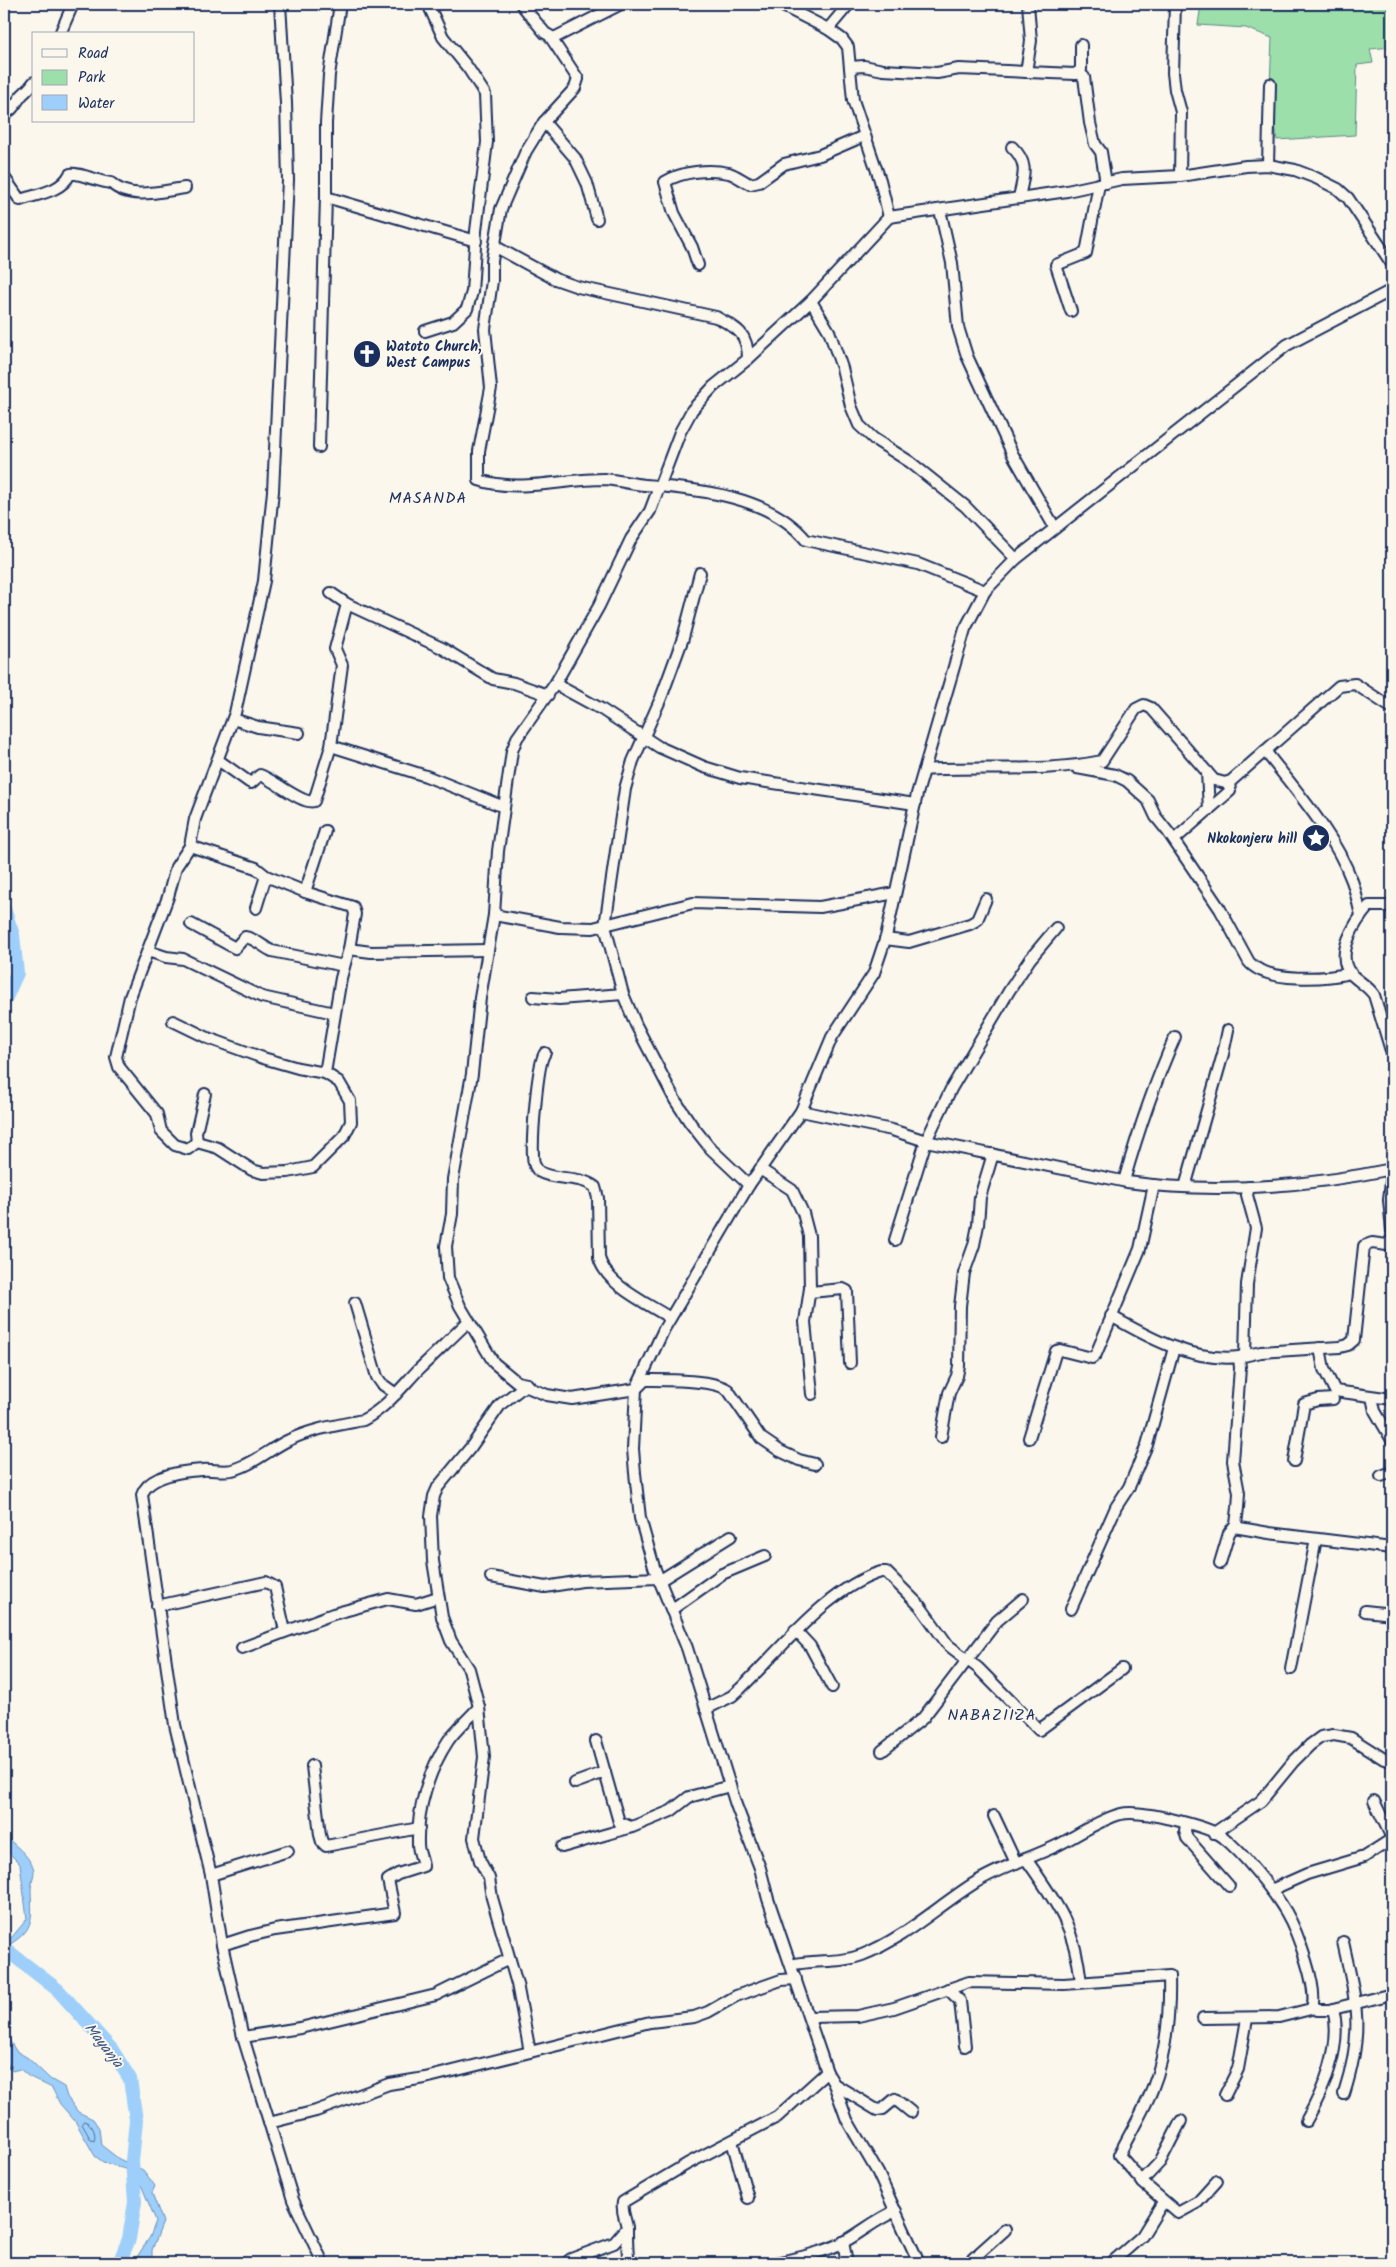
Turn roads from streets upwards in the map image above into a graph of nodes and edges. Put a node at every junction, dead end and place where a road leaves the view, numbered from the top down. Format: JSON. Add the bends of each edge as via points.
{"nodes":[{"id":1,"x":73,"y":4,"type":"edge"},
{"id":2,"x":280,"y":4,"type":"edge"},
{"id":3,"x":340,"y":4,"type":"edge"},
{"id":4,"x":428,"y":4,"type":"edge"},
{"id":5,"x":520,"y":4,"type":"edge"},
{"id":6,"x":621,"y":4,"type":"edge"},
{"id":7,"x":779,"y":4,"type":"edge"},
{"id":8,"x":849,"y":4,"type":"edge"},
{"id":9,"x":1028,"y":4,"type":"edge"},
{"id":10,"x":1175,"y":4,"type":"edge"},
{"id":11,"x":606,"y":7,"type":"edge"},
{"id":12,"x":828,"y":29,"type":"junction"},
{"id":13,"x":61,"y":32,"type":"edge"},
{"id":14,"x":551,"y":38,"type":"junction"},
{"id":15,"x":1081,"y":45,"type":"dead end"},
{"id":16,"x":850,"y":67,"type":"junction"},
{"id":17,"x":1026,"y":72,"type":"junction"},
{"id":18,"x":1078,"y":73,"type":"junction"},
{"id":19,"x":1270,"y":84,"type":"dead end"},
{"id":20,"x":32,"y":85,"type":"edge"},
{"id":21,"x":4,"y":114,"type":"edge"},
{"id":22,"x":544,"y":122,"type":"junction"},
{"id":23,"x":864,"y":136,"type":"junction"},
{"id":24,"x":1012,"y":147,"type":"dead end"},
{"id":25,"x":1268,"y":165,"type":"junction"},
{"id":26,"x":1180,"y":176,"type":"junction"},
{"id":27,"x":4,"y":177,"type":"edge"},
{"id":28,"x":1102,"y":184,"type":"junction"},
{"id":29,"x":185,"y":188,"type":"dead end"},
{"id":30,"x":326,"y":196,"type":"junction"},
{"id":31,"x":1019,"y":197,"type":"junction"},
{"id":32,"x":940,"y":210,"type":"junction"},
{"id":33,"x":889,"y":217,"type":"junction"},
{"id":34,"x":597,"y":219,"type":"dead end"},
{"id":35,"x":476,"y":241,"type":"junction"},
{"id":36,"x":496,"y":247,"type":"junction"},
{"id":37,"x":1392,"y":264,"type":"edge"},
{"id":38,"x":698,"y":265,"type":"dead end"},
{"id":39,"x":1392,"y":290,"type":"edge"},
{"id":40,"x":811,"y":301,"type":"junction"},
{"id":41,"x":1072,"y":311,"type":"dead end"},
{"id":42,"x":425,"y":331,"type":"dead end"},
{"id":43,"x":748,"y":359,"type":"junction"},
{"id":44,"x":319,"y":447,"type":"dead end"},
{"id":45,"x":661,"y":485,"type":"junction"},
{"id":46,"x":1055,"y":528,"type":"junction"},
{"id":47,"x":1016,"y":559,"type":"junction"},
{"id":48,"x":700,"y":573,"type":"dead end"},
{"id":49,"x":985,"y":591,"type":"junction"},
{"id":50,"x":331,"y":593,"type":"dead end"},
{"id":51,"x":347,"y":604,"type":"junction"},
{"id":52,"x":555,"y":684,"type":"junction"},
{"id":53,"x":548,"y":695,"type":"junction"},
{"id":54,"x":1392,"y":708,"type":"edge"},
{"id":55,"x":233,"y":719,"type":"junction"},
{"id":56,"x":299,"y":732,"type":"dead end"},
{"id":57,"x":644,"y":738,"type":"junction"},
{"id":58,"x":331,"y":746,"type":"junction"},
{"id":59,"x":1265,"y":752,"type":"junction"},
{"id":60,"x":218,"y":760,"type":"junction"},
{"id":61,"x":1068,"y":766,"type":"junction"},
{"id":62,"x":924,"y":770,"type":"junction"},
{"id":63,"x":1207,"y":772,"type":"junction"},
{"id":64,"x":1229,"y":782,"type":"junction"},
{"id":65,"x":915,"y":804,"type":"junction"},
{"id":66,"x":504,"y":807,"type":"junction"},
{"id":67,"x":1209,"y":810,"type":"junction"},
{"id":68,"x":325,"y":832,"type":"dead end"},
{"id":69,"x":1174,"y":840,"type":"junction"},
{"id":70,"x":190,"y":846,"type":"junction"},
{"id":71,"x":266,"y":876,"type":"junction"},
{"id":72,"x":305,"y":892,"type":"junction"},
{"id":73,"x":895,"y":893,"type":"junction"},
{"id":74,"x":986,"y":899,"type":"dead end"},
{"id":75,"x":256,"y":908,"type":"dead end"},
{"id":76,"x":1392,"y":910,"type":"edge"},
{"id":77,"x":1362,"y":914,"type":"junction"},
{"id":78,"x":494,"y":915,"type":"junction"},
{"id":79,"x":191,"y":924,"type":"dead end"},
{"id":80,"x":605,"y":926,"type":"junction"},
{"id":81,"x":1056,"y":928,"type":"dead end"},
{"id":82,"x":885,"y":939,"type":"junction"},
{"id":83,"x":349,"y":949,"type":"junction"},
{"id":84,"x":488,"y":950,"type":"junction"},
{"id":85,"x":148,"y":951,"type":"junction"},
{"id":86,"x":344,"y":966,"type":"junction"},
{"id":87,"x":1351,"y":973,"type":"junction"},
{"id":88,"x":623,"y":994,"type":"junction"},
{"id":89,"x":533,"y":997,"type":"dead end"},
{"id":90,"x":334,"y":1013,"type":"junction"},
{"id":91,"x":173,"y":1022,"type":"dead end"},
{"id":92,"x":1228,"y":1030,"type":"dead end"},
{"id":93,"x":1175,"y":1037,"type":"dead end"},
{"id":94,"x":545,"y":1053,"type":"dead end"},
{"id":95,"x":1392,"y":1054,"type":"edge"},
{"id":96,"x":325,"y":1072,"type":"junction"},
{"id":97,"x":205,"y":1094,"type":"dead end"},
{"id":98,"x":802,"y":1111,"type":"junction"},
{"id":99,"x":926,"y":1141,"type":"junction"},
{"id":100,"x":197,"y":1142,"type":"junction"},
{"id":101,"x":993,"y":1154,"type":"junction"},
{"id":102,"x":760,"y":1169,"type":"junction"},
{"id":103,"x":1392,"y":1170,"type":"edge"},
{"id":104,"x":1124,"y":1181,"type":"junction"},
{"id":105,"x":749,"y":1185,"type":"junction"},
{"id":106,"x":1154,"y":1185,"type":"junction"},
{"id":107,"x":1185,"y":1187,"type":"junction"},
{"id":108,"x":1249,"y":1187,"type":"junction"},
{"id":109,"x":1392,"y":1230,"type":"edge"},
{"id":110,"x":1392,"y":1239,"type":"edge"},
{"id":111,"x":895,"y":1240,"type":"dead end"},
{"id":112,"x":810,"y":1292,"type":"junction"},
{"id":113,"x":355,"y":1303,"type":"dead end"},
{"id":114,"x":1111,"y":1316,"type":"junction"},
{"id":115,"x":670,"y":1318,"type":"junction"},
{"id":116,"x":469,"y":1321,"type":"junction"},
{"id":117,"x":1174,"y":1348,"type":"junction"},
{"id":118,"x":1320,"y":1348,"type":"junction"},
{"id":119,"x":1242,"y":1356,"type":"junction"},
{"id":120,"x":850,"y":1363,"type":"dead end"},
{"id":121,"x":528,"y":1384,"type":"junction"},
{"id":122,"x":636,"y":1389,"type":"junction"},
{"id":123,"x":396,"y":1394,"type":"junction"},
{"id":124,"x":812,"y":1394,"type":"dead end"},
{"id":125,"x":1372,"y":1397,"type":"junction"},
{"id":126,"x":1333,"y":1399,"type":"dead end"},
{"id":127,"x":1392,"y":1399,"type":"edge"},
{"id":128,"x":941,"y":1437,"type":"dead end"},
{"id":129,"x":1029,"y":1438,"type":"dead end"},
{"id":130,"x":1392,"y":1440,"type":"edge"},
{"id":131,"x":1294,"y":1462,"type":"dead end"},
{"id":132,"x":815,"y":1464,"type":"dead end"},
{"id":133,"x":1392,"y":1472,"type":"edge"},
{"id":134,"x":1381,"y":1476,"type":"dead end"},
{"id":135,"x":1234,"y":1527,"type":"junction"},
{"id":136,"x":731,"y":1536,"type":"dead end"},
{"id":137,"x":1316,"y":1539,"type":"junction"},
{"id":138,"x":1392,"y":1548,"type":"edge"},
{"id":139,"x":765,"y":1556,"type":"dead end"},
{"id":140,"x":1220,"y":1563,"type":"dead end"},
{"id":141,"x":490,"y":1577,"type":"dead end"},
{"id":142,"x":658,"y":1580,"type":"junction"},
{"id":143,"x":438,"y":1597,"type":"junction"},
{"id":144,"x":1023,"y":1598,"type":"dead end"},
{"id":145,"x":157,"y":1606,"type":"junction"},
{"id":146,"x":671,"y":1610,"type":"junction"},
{"id":147,"x":1071,"y":1610,"type":"dead end"},
{"id":148,"x":1365,"y":1611,"type":"dead end"},
{"id":149,"x":1392,"y":1614,"type":"edge"},
{"id":150,"x":795,"y":1630,"type":"junction"},
{"id":151,"x":285,"y":1631,"type":"junction"},
{"id":152,"x":242,"y":1648,"type":"dead end"},
{"id":153,"x":966,"y":1660,"type":"junction"},
{"id":154,"x":1122,"y":1669,"type":"dead end"},
{"id":155,"x":1291,"y":1669,"type":"dead end"},
{"id":156,"x":832,"y":1687,"type":"dead end"},
{"id":157,"x":479,"y":1707,"type":"junction"},
{"id":158,"x":706,"y":1708,"type":"junction"},
{"id":159,"x":596,"y":1741,"type":"dead end"},
{"id":160,"x":882,"y":1751,"type":"dead end"},
{"id":161,"x":1392,"y":1755,"type":"edge"},
{"id":162,"x":312,"y":1766,"type":"dead end"},
{"id":163,"x":605,"y":1772,"type":"junction"},
{"id":164,"x":575,"y":1783,"type":"dead end"},
{"id":165,"x":730,"y":1786,"type":"junction"},
{"id":166,"x":1374,"y":1801,"type":"dead end"},
{"id":167,"x":994,"y":1816,"type":"dead end"},
{"id":168,"x":1186,"y":1824,"type":"junction"},
{"id":169,"x":632,"y":1827,"type":"junction"},
{"id":170,"x":419,"y":1828,"type":"junction"},
{"id":171,"x":1214,"y":1833,"type":"junction"},
{"id":172,"x":1392,"y":1839,"type":"edge"},
{"id":173,"x":562,"y":1847,"type":"dead end"},
{"id":174,"x":288,"y":1850,"type":"dead end"},
{"id":175,"x":1021,"y":1861,"type":"junction"},
{"id":176,"x":211,"y":1875,"type":"junction"},
{"id":177,"x":1229,"y":1886,"type":"dead end"},
{"id":178,"x":1271,"y":1890,"type":"junction"},
{"id":179,"x":1343,"y":1942,"type":"dead end"},
{"id":180,"x":222,"y":1945,"type":"junction"},
{"id":181,"x":509,"y":1959,"type":"junction"},
{"id":182,"x":791,"y":1965,"type":"junction"},
{"id":183,"x":796,"y":1979,"type":"junction"},
{"id":184,"x":1081,"y":1982,"type":"junction"},
{"id":185,"x":948,"y":1989,"type":"junction"},
{"id":186,"x":1392,"y":1994,"type":"edge"},
{"id":187,"x":1356,"y":2003,"type":"junction"},
{"id":188,"x":1314,"y":2006,"type":"junction"},
{"id":189,"x":1333,"y":2009,"type":"junction"},
{"id":190,"x":810,"y":2018,"type":"junction"},
{"id":191,"x":1203,"y":2018,"type":"dead end"},
{"id":192,"x":1247,"y":2019,"type":"junction"},
{"id":193,"x":243,"y":2037,"type":"junction"},
{"id":194,"x":965,"y":2046,"type":"dead end"},
{"id":195,"x":530,"y":2052,"type":"junction"},
{"id":196,"x":827,"y":2072,"type":"junction"},
{"id":197,"x":834,"y":2084,"type":"junction"},
{"id":198,"x":1344,"y":2094,"type":"dead end"},
{"id":199,"x":1225,"y":2095,"type":"dead end"},
{"id":200,"x":911,"y":2112,"type":"dead end"},
{"id":201,"x":1181,"y":2121,"type":"dead end"},
{"id":202,"x":1306,"y":2122,"type":"dead end"},
{"id":203,"x":269,"y":2123,"type":"junction"},
{"id":204,"x":732,"y":2141,"type":"junction"},
{"id":205,"x":1142,"y":2181,"type":"junction"},
{"id":206,"x":1217,"y":2181,"type":"dead end"},
{"id":207,"x":748,"y":2198,"type":"dead end"},
{"id":208,"x":1163,"y":2202,"type":"junction"},
{"id":209,"x":896,"y":2211,"type":"junction"},
{"id":210,"x":627,"y":2227,"type":"junction"},
{"id":211,"x":1005,"y":2230,"type":"dead end"},
{"id":212,"x":843,"y":2242,"type":"junction"},
{"id":213,"x":786,"y":2262,"type":"edge"},
{"id":214,"x":322,"y":2263,"type":"edge"},
{"id":215,"x":566,"y":2263,"type":"edge"},
{"id":216,"x":629,"y":2263,"type":"edge"},
{"id":217,"x":775,"y":2263,"type":"edge"},
{"id":218,"x":847,"y":2263,"type":"edge"},
{"id":219,"x":919,"y":2263,"type":"edge"},
{"id":220,"x":968,"y":2263,"type":"edge"},
{"id":221,"x":1111,"y":2263,"type":"edge"}],
"edges":[{"from":1,"to":13,"type":"street"},
{"from":2,"to":55,"type":"street","via":[[288,180],[271,522],[255,628]]},
{"from":3,"to":30,"type":"street","via":[[329,75]]},
{"from":4,"to":35,"type":"street","via":[[443,37],[485,94],[487,142]]},
{"from":5,"to":14,"type":"street"},
{"from":6,"to":11,"type":"street"},
{"from":7,"to":12,"type":"street"},
{"from":8,"to":12,"type":"street"},
{"from":9,"to":17,"type":"street","via":[[1031,41]]},
{"from":10,"to":26,"type":"street","via":[[1173,73],[1181,112]]},
{"from":11,"to":14,"type":"street"},
{"from":12,"to":16,"type":"street","via":[[848,47]]},
{"from":14,"to":22,"type":"street","via":[[578,79],[576,88]]},
{"from":15,"to":18,"type":"street","via":[[1081,70]]},
{"from":16,"to":17,"type":"street","via":[[928,73],[959,70]]},
{"from":16,"to":23,"type":"street","via":[[853,100]]},
{"from":17,"to":18,"type":"street"},
{"from":18,"to":28,"type":"street","via":[[1084,77],[1090,123],[1095,144],[1101,152]]},
{"from":19,"to":25,"type":"street"},
{"from":20,"to":21,"type":"street","via":[[15,107]]},
{"from":22,"to":34,"type":"street","via":[[575,158],[587,183]]},
{"from":22,"to":36,"type":"street","via":[[526,151],[501,209]]},
{"from":23,"to":33,"type":"street"},
{"from":23,"to":38,"type":"street","via":[[820,155],[784,164],[759,182],[750,184],[730,173],[708,171],[673,177],[665,182],[674,213]]},
{"from":24,"to":31,"type":"street","via":[[1022,156],[1024,170]]},
{"from":25,"to":26,"type":"street"},
{"from":25,"to":37,"type":"street","via":[[1301,172],[1338,189],[1353,205]]},
{"from":26,"to":28,"type":"street","via":[[1141,177]]},
{"from":27,"to":29,"type":"street","via":[[20,200],[56,189],[75,172],[99,182],[111,183],[119,191],[132,193]]},
{"from":28,"to":31,"type":"street"},
{"from":28,"to":41,"type":"street","via":[[1086,253],[1056,265]]},
{"from":30,"to":35,"type":"street"},
{"from":30,"to":44,"type":"street"},
{"from":31,"to":32,"type":"street"},
{"from":32,"to":33,"type":"street"},
{"from":32,"to":46,"type":"street","via":[[952,263],[958,327],[967,356],[1012,455]]},
{"from":33,"to":40,"type":"street"},
{"from":35,"to":42,"type":"street","via":[[472,292],[467,309],[453,322]]},
{"from":36,"to":43,"type":"street","via":[[555,279],[578,287],[716,317],[732,325],[745,338]]},
{"from":36,"to":45,"type":"street","via":[[485,329],[492,388],[478,451],[479,480],[513,485],[604,479]]},
{"from":39,"to":46,"type":"street","via":[[1287,346]]},
{"from":40,"to":43,"type":"street"},
{"from":40,"to":47,"type":"street","via":[[829,331],[859,425],[965,506]]},
{"from":43,"to":45,"type":"street","via":[[713,387],[692,410],[680,432]]},
{"from":45,"to":49,"type":"street","via":[[738,499],[772,514],[798,530],[806,540],[918,564]]},
{"from":45,"to":52,"type":"street","via":[[650,511],[615,569],[599,606]]},
{"from":46,"to":47,"type":"street"},
{"from":47,"to":49,"type":"street"},
{"from":48,"to":57,"type":"street","via":[[683,638]]},
{"from":49,"to":62,"type":"street","via":[[965,629]]},
{"from":50,"to":51,"type":"street"},
{"from":51,"to":53,"type":"street","via":[[442,648],[492,679]]},
{"from":51,"to":58,"type":"street","via":[[335,649],[342,665]]},
{"from":52,"to":53,"type":"street"},
{"from":52,"to":57,"type":"street","via":[[601,708]]},
{"from":53,"to":66,"type":"street","via":[[512,751]]},
{"from":54,"to":59,"type":"street","via":[[1355,684],[1339,686]]},
{"from":55,"to":56,"type":"street","via":[[258,727]]},
{"from":55,"to":60,"type":"street"},
{"from":57,"to":65,"type":"street","via":[[679,756],[740,778]]},
{"from":57,"to":80,"type":"street","via":[[624,794]]},
{"from":58,"to":60,"type":"street","via":[[314,801],[309,803],[260,775],[249,782]]},
{"from":58,"to":66,"type":"street","via":[[426,776]]},
{"from":59,"to":64,"type":"street"},
{"from":59,"to":77,"type":"street","via":[[1331,841],[1352,881]]},
{"from":60,"to":70,"type":"street","via":[[195,820]]},
{"from":61,"to":62,"type":"street"},
{"from":61,"to":63,"type":"street","via":[[1102,761],[1133,714],[1144,705],[1151,708]]},
{"from":61,"to":69,"type":"street","via":[[1127,780],[1148,800],[1156,817]]},
{"from":62,"to":65,"type":"street"},
{"from":63,"to":64,"type":"street","via":[[1221,783]]},
{"from":63,"to":67,"type":"street"},
{"from":64,"to":67,"type":"street","via":[[1230,790]]},
{"from":65,"to":73,"type":"street"},
{"from":66,"to":78,"type":"street"},
{"from":67,"to":69,"type":"street"},
{"from":68,"to":72,"type":"street"},
{"from":69,"to":87,"type":"street","via":[[1256,970],[1318,979]]},
{"from":70,"to":71,"type":"street","via":[[256,868]]},
{"from":70,"to":85,"type":"street","via":[[176,867]]},
{"from":71,"to":72,"type":"street"},
{"from":71,"to":75,"type":"street"},
{"from":72,"to":83,"type":"street","via":[[353,907],[355,914]]},
{"from":73,"to":80,"type":"street","via":[[820,907],[693,903]]},
{"from":73,"to":82,"type":"street"},
{"from":74,"to":82,"type":"street","via":[[977,920],[970,924],[909,942]]},
{"from":76,"to":77,"type":"street","via":[[1369,906]]},
{"from":77,"to":87,"type":"street","via":[[1345,949],[1345,960]]},
{"from":78,"to":80,"type":"street","via":[[560,927]]},
{"from":78,"to":84,"type":"street"},
{"from":79,"to":86,"type":"street","via":[[235,948],[249,937],[272,951]]},
{"from":80,"to":88,"type":"street"},
{"from":81,"to":99,"type":"street","via":[[1030,959],[982,1035]]},
{"from":82,"to":98,"type":"street","via":[[872,978],[832,1038]]},
{"from":83,"to":84,"type":"street","via":[[371,952]]},
{"from":83,"to":86,"type":"street"},
{"from":84,"to":116,"type":"street","via":[[446,1246],[450,1287]]},
{"from":85,"to":90,"type":"street","via":[[183,959],[262,997]]},
{"from":85,"to":100,"type":"street","via":[[130,997],[117,1062],[157,1114],[161,1131],[174,1145],[188,1149]]},
{"from":86,"to":90,"type":"street"},
{"from":87,"to":95,"type":"street","via":[[1370,988]]},
{"from":88,"to":89,"type":"street","via":[[558,999]]},
{"from":88,"to":105,"type":"street","via":[[690,1124]]},
{"from":90,"to":96,"type":"street"},
{"from":91,"to":96,"type":"street","via":[[263,1058]]},
{"from":92,"to":107,"type":"street"},
{"from":93,"to":104,"type":"street","via":[[1140,1127]]},
{"from":94,"to":115,"type":"street","via":[[540,1061],[534,1165],[541,1173],[595,1187],[602,1266],[618,1284]]},
{"from":96,"to":100,"type":"street","via":[[345,1090],[352,1110],[351,1122],[344,1136],[313,1167],[263,1173],[252,1170],[218,1148]]},
{"from":97,"to":100,"type":"street","via":[[196,1132]]},
{"from":98,"to":99,"type":"street","via":[[892,1130]]},
{"from":98,"to":102,"type":"street"},
{"from":99,"to":101,"type":"street"},
{"from":99,"to":111,"type":"street"},
{"from":101,"to":104,"type":"street"},
{"from":101,"to":128,"type":"street","via":[[980,1197],[974,1245],[964,1273],[959,1366],[949,1393]]},
{"from":102,"to":105,"type":"street"},
{"from":102,"to":112,"type":"street","via":[[792,1190],[803,1213],[809,1236]]},
{"from":103,"to":108,"type":"street","via":[[1314,1183]]},
{"from":103,"to":109,"type":"street"},
{"from":104,"to":106,"type":"street"},
{"from":105,"to":115,"type":"street"},
{"from":106,"to":107,"type":"street"},
{"from":106,"to":114,"type":"street","via":[[1140,1248]]},
{"from":107,"to":108,"type":"street"},
{"from":108,"to":119,"type":"street","via":[[1247,1195],[1256,1228]]},
{"from":110,"to":118,"type":"street","via":[[1387,1245],[1364,1246],[1354,1340],[1343,1346]]},
{"from":112,"to":120,"type":"street","via":[[847,1291]]},
{"from":112,"to":124,"type":"street","via":[[805,1322]]},
{"from":113,"to":123,"type":"street","via":[[377,1376]]},
{"from":114,"to":117,"type":"street"},
{"from":114,"to":129,"type":"street","via":[[1094,1357],[1056,1351]]},
{"from":115,"to":122,"type":"street"},
{"from":116,"to":121,"type":"street","via":[[494,1363],[518,1382]]},
{"from":116,"to":123,"type":"street"},
{"from":117,"to":119,"type":"street","via":[[1224,1357]]},
{"from":117,"to":147,"type":"street","via":[[1147,1445]]},
{"from":118,"to":119,"type":"street"},
{"from":118,"to":125,"type":"street","via":[[1324,1369],[1335,1391]]},
{"from":119,"to":135,"type":"street","via":[[1233,1461],[1239,1493]]},
{"from":121,"to":122,"type":"street","via":[[532,1389],[572,1399]]},
{"from":121,"to":143,"type":"street","via":[[496,1410],[434,1496],[431,1547]]},
{"from":122,"to":132,"type":"street","via":[[645,1380],[684,1380],[723,1386],[761,1438],[798,1460]]},
{"from":122,"to":142,"type":"street","via":[[633,1449],[639,1510]]},
{"from":123,"to":145,"type":"street","via":[[363,1420],[309,1431],[233,1470],[202,1470],[172,1475],[144,1488],[143,1505]]},
{"from":125,"to":127,"type":"street"},
{"from":125,"to":130,"type":"street","via":[[1375,1411]]},
{"from":126,"to":131,"type":"street","via":[[1304,1404]]},
{"from":133,"to":134,"type":"street"},
{"from":135,"to":137,"type":"street"},
{"from":135,"to":140,"type":"street"},
{"from":136,"to":142,"type":"street"},
{"from":137,"to":138,"type":"street"},
{"from":137,"to":155,"type":"street"},
{"from":139,"to":146,"type":"street","via":[[722,1574]]},
{"from":141,"to":142,"type":"street","via":[[545,1587],[582,1581]]},
{"from":142,"to":146,"type":"street"},
{"from":143,"to":151,"type":"street","via":[[416,1604],[388,1599]]},
{"from":143,"to":157,"type":"street","via":[[446,1628],[465,1661]]},
{"from":144,"to":153,"type":"street","via":[[997,1621]]},
{"from":145,"to":151,"type":"street","via":[[266,1582],[275,1587]]},
{"from":145,"to":176,"type":"street","via":[[175,1725]]},
{"from":146,"to":158,"type":"street"},
{"from":148,"to":149,"type":"street"},
{"from":150,"to":153,"type":"street","via":[[854,1585],[874,1574],[886,1572],[909,1594],[948,1644]]},
{"from":150,"to":156,"type":"street","via":[[810,1646]]},
{"from":150,"to":158,"type":"street","via":[[772,1658],[732,1696]]},
{"from":151,"to":152,"type":"street"},
{"from":153,"to":154,"type":"street","via":[[978,1668],[1039,1730]]},
{"from":153,"to":160,"type":"street","via":[[923,1718]]},
{"from":157,"to":170,"type":"street","via":[[449,1739],[435,1764],[426,1788]]},
{"from":157,"to":181,"type":"street","via":[[484,1757],[474,1838],[489,1878]]},
{"from":158,"to":165,"type":"street"},
{"from":159,"to":163,"type":"street"},
{"from":161,"to":171,"type":"street","via":[[1384,1760],[1351,1738],[1321,1736],[1293,1762],[1261,1801]]},
{"from":162,"to":170,"type":"street","via":[[320,1835],[326,1846]]},
{"from":163,"to":164,"type":"street"},
{"from":163,"to":169,"type":"street","via":[[619,1822]]},
{"from":165,"to":169,"type":"street","via":[[689,1797],[672,1811]]},
{"from":165,"to":182,"type":"street"},
{"from":166,"to":172,"type":"street"},
{"from":167,"to":175,"type":"street"},
{"from":168,"to":171,"type":"street"},
{"from":168,"to":175,"type":"street","via":[[1157,1816],[1122,1813]]},
{"from":168,"to":177,"type":"street","via":[[1187,1838]]},
{"from":169,"to":173,"type":"street"},
{"from":170,"to":180,"type":"street","via":[[419,1854],[423,1866],[388,1880],[395,1913],[275,1930]]},
{"from":171,"to":178,"type":"street","via":[[1227,1842]]},
{"from":172,"to":178,"type":"street","via":[[1364,1856],[1307,1874]]},
{"from":174,"to":176,"type":"street"},
{"from":175,"to":182,"type":"street","via":[[974,1883],[900,1936],[863,1955]]},
{"from":175,"to":184,"type":"street","via":[[1061,1910],[1075,1944]]},
{"from":176,"to":180,"type":"street"},
{"from":178,"to":188,"type":"street","via":[[1289,1917],[1299,1941]]},
{"from":179,"to":187,"type":"street"},
{"from":180,"to":193,"type":"street"},
{"from":181,"to":193,"type":"street","via":[[436,1995],[300,2028]]},
{"from":181,"to":195,"type":"street"},
{"from":182,"to":183,"type":"street"},
{"from":183,"to":190,"type":"street"},
{"from":183,"to":195,"type":"street","via":[[781,1980],[736,1996],[694,2017],[650,2022]]},
{"from":184,"to":185,"type":"street","via":[[969,1982]]},
{"from":184,"to":205,"type":"street","via":[[1169,1976],[1166,2030],[1158,2071],[1120,2155]]},
{"from":185,"to":190,"type":"street","via":[[899,2007],[858,2016]]},
{"from":185,"to":194,"type":"street","via":[[960,2001]]},
{"from":186,"to":187,"type":"street"},
{"from":187,"to":189,"type":"street"},
{"from":187,"to":198,"type":"street","via":[[1356,2048]]},
{"from":188,"to":189,"type":"street","via":[[1322,2011]]},
{"from":188,"to":192,"type":"street","via":[[1286,2016]]},
{"from":189,"to":202,"type":"street","via":[[1336,2029],[1324,2087]]},
{"from":190,"to":196,"type":"street"},
{"from":191,"to":192,"type":"street"},
{"from":192,"to":199,"type":"street","via":[[1238,2070]]},
{"from":193,"to":203,"type":"street"},
{"from":195,"to":203,"type":"street","via":[[389,2084],[316,2111]]},
{"from":196,"to":197,"type":"street"},
{"from":196,"to":204,"type":"street","via":[[777,2118]]},
{"from":197,"to":200,"type":"street","via":[[877,2110],[895,2099]]},
{"from":197,"to":209,"type":"street","via":[[847,2120]]},
{"from":201,"to":205,"type":"street","via":[[1160,2162]]},
{"from":203,"to":214,"type":"street","via":[[293,2200]]},
{"from":204,"to":207,"type":"street"},
{"from":204,"to":210,"type":"street","via":[[623,2202],[621,2212]]},
{"from":205,"to":208,"type":"street"},
{"from":206,"to":208,"type":"street","via":[[1198,2202],[1178,2213]]},
{"from":208,"to":221,"type":"street","via":[[1142,2236]]},
{"from":209,"to":212,"type":"street","via":[[877,2219]]},
{"from":209,"to":219,"type":"street"},
{"from":210,"to":215,"type":"street","via":[[614,2243]]},
{"from":210,"to":216,"type":"street"},
{"from":211,"to":220,"type":"street"},
{"from":212,"to":213,"type":"street"},
{"from":212,"to":218,"type":"street"},
{"from":213,"to":217,"type":"street"}]}
